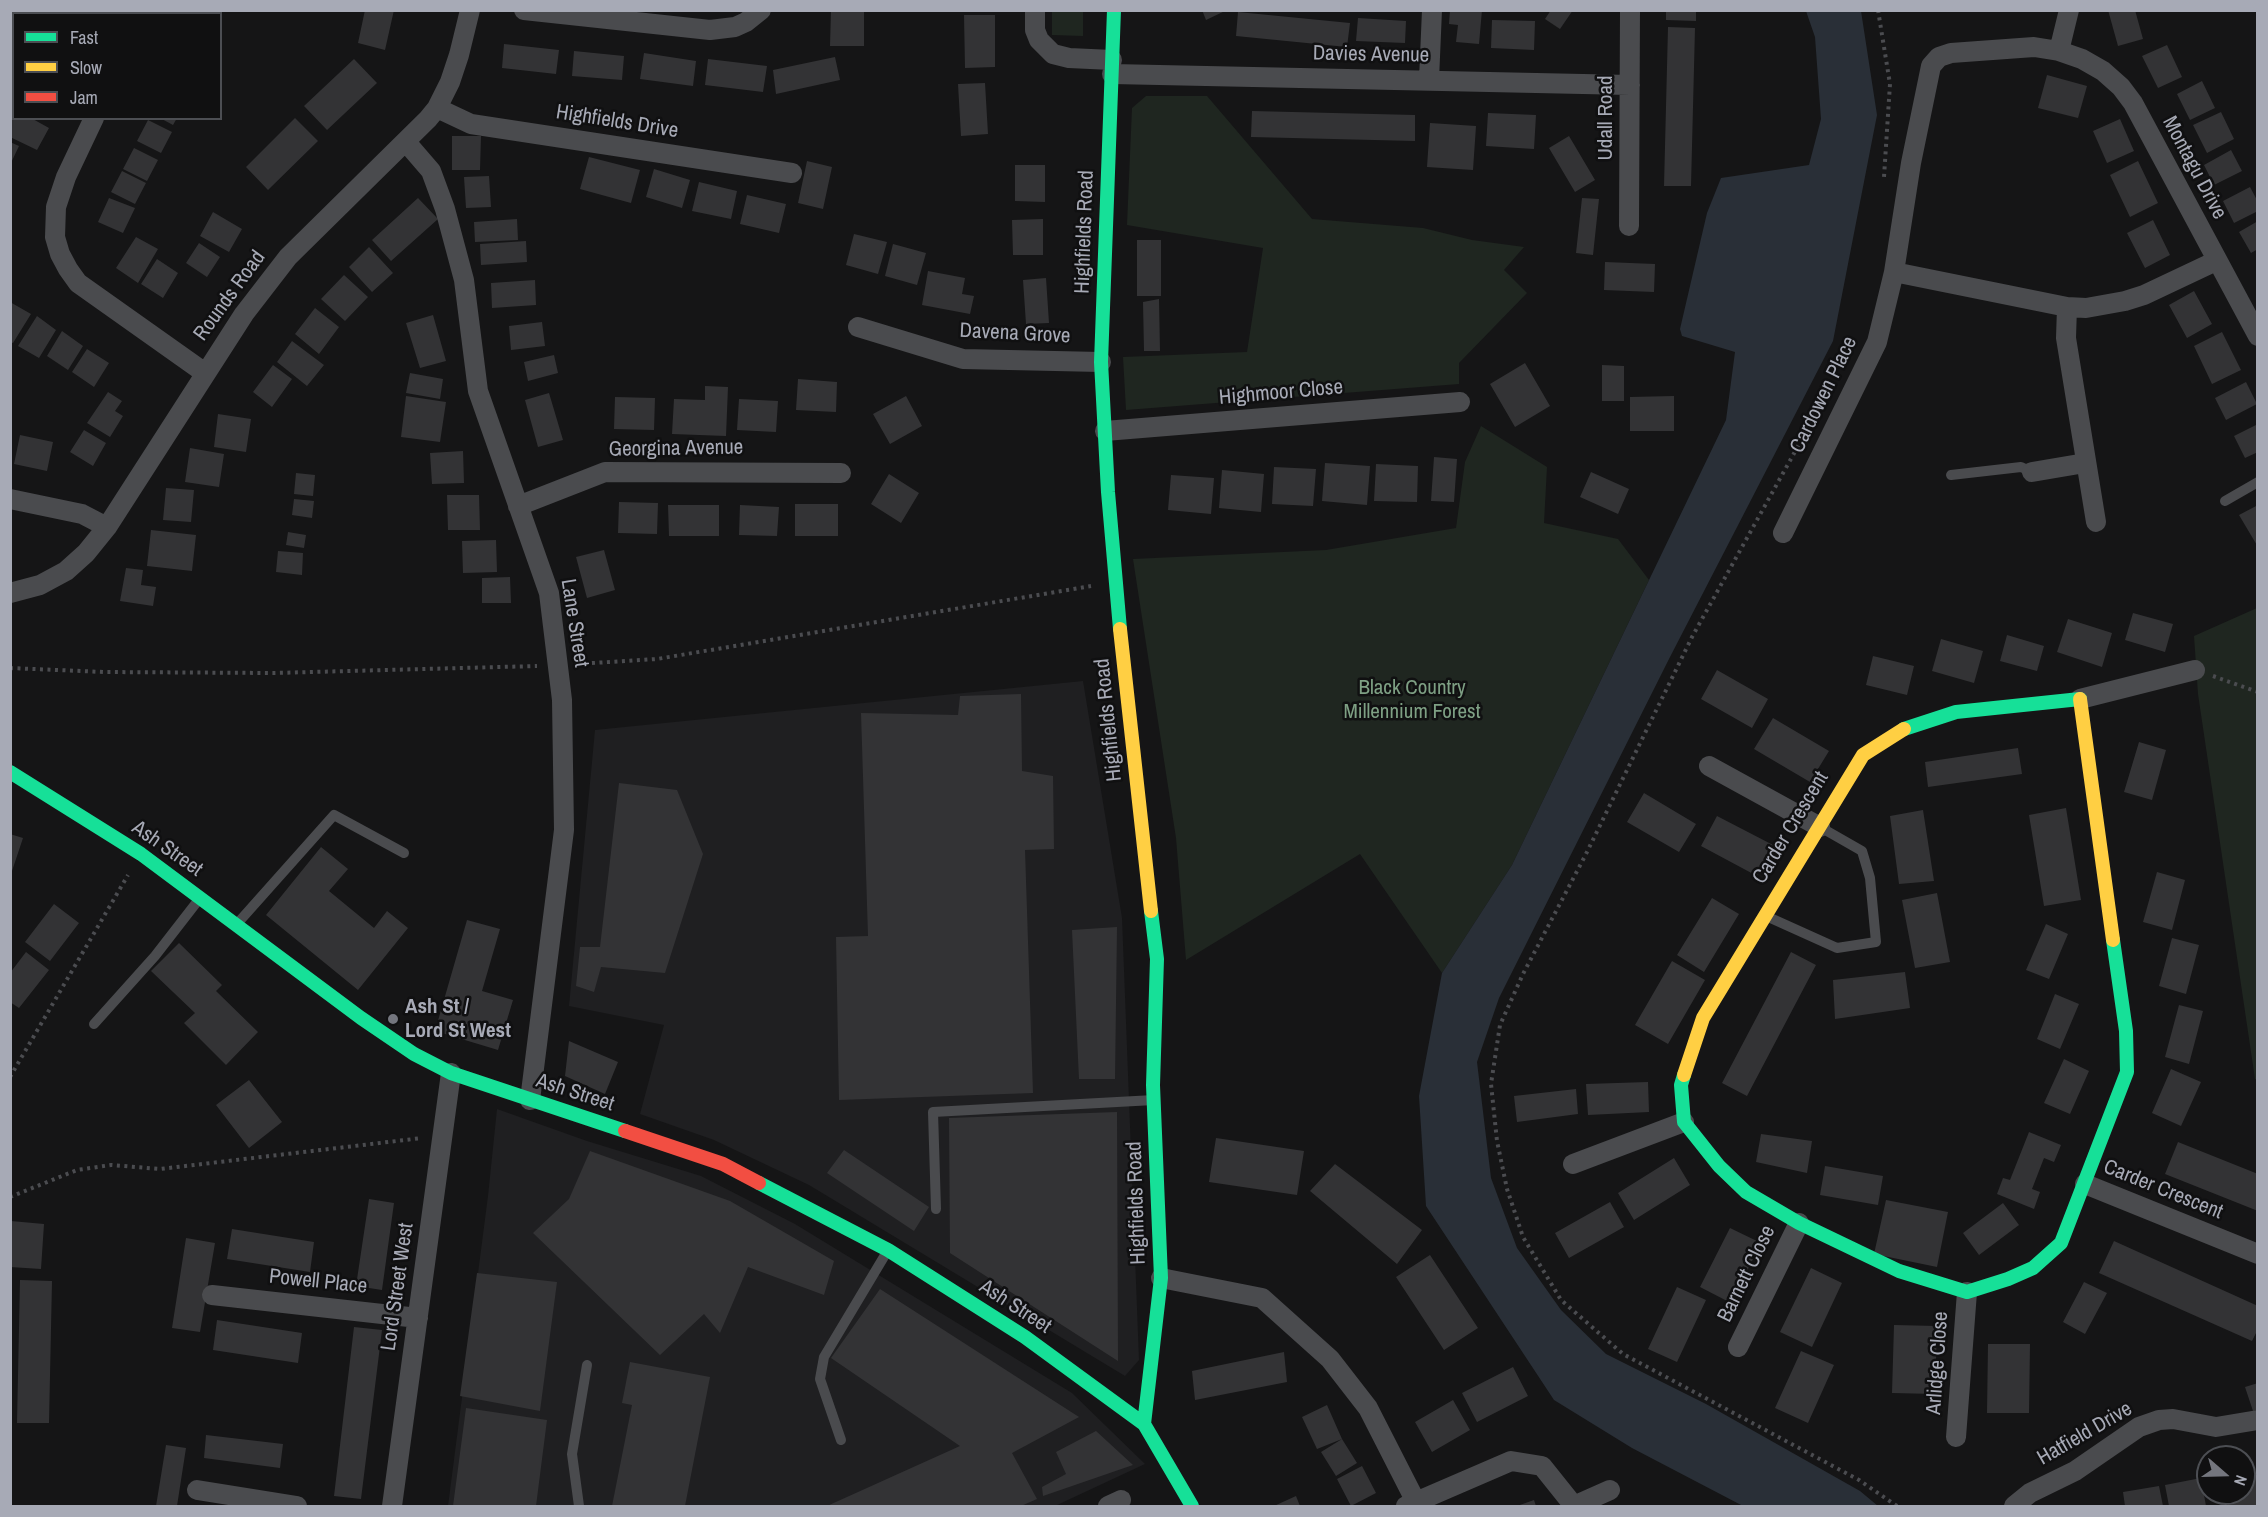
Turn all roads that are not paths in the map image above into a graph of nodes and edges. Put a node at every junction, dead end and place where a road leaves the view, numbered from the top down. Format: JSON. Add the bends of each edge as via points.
{"nodes":[{"id":1,"x":470,"y":10,"type":"edge"},
{"id":2,"x":524,"y":10,"type":"edge"},
{"id":3,"x":761,"y":10,"type":"edge"},
{"id":4,"x":1035,"y":10,"type":"edge"},
{"id":5,"x":1114,"y":10,"type":"edge"},
{"id":6,"x":1432,"y":10,"type":"edge"},
{"id":7,"x":1630,"y":10,"type":"edge"},
{"id":8,"x":2069,"y":10,"type":"edge"},
{"id":9,"x":1995,"y":50,"type":"joint"},
{"id":10,"x":2059,"y":51,"type":"junction"},
{"id":11,"x":1112,"y":67,"type":"junction"},
{"id":12,"x":1429,"y":80,"type":"junction"},
{"id":13,"x":1630,"y":85,"type":"junction"},
{"id":14,"x":437,"y":108,"type":"junction"},
{"id":15,"x":93,"y":120,"type":"edge"},
{"id":16,"x":406,"y":142,"type":"junction"},
{"id":17,"x":792,"y":173,"type":"dead end"},
{"id":18,"x":1629,"y":226,"type":"dead end"},
{"id":19,"x":2216,"y":261,"type":"junction"},
{"id":20,"x":1894,"y":272,"type":"junction"},
{"id":21,"x":2067,"y":308,"type":"junction"},
{"id":22,"x":858,"y":327,"type":"dead end"},
{"id":23,"x":2258,"y":336,"type":"edge"},
{"id":24,"x":1101,"y":362,"type":"junction"},
{"id":25,"x":205,"y":373,"type":"junction"},
{"id":26,"x":1461,"y":402,"type":"dead end"},
{"id":27,"x":1105,"y":431,"type":"junction"},
{"id":28,"x":2085,"y":463,"type":"junction"},
{"id":29,"x":2032,"y":472,"type":"joint"},
{"id":30,"x":841,"y":473,"type":"dead end"},
{"id":31,"x":1951,"y":475,"type":"dead end"},
{"id":32,"x":2258,"y":482,"type":"edge"},
{"id":33,"x":10,"y":499,"type":"edge"},
{"id":34,"x":2225,"y":501,"type":"dead end"},
{"id":35,"x":518,"y":506,"type":"junction"},
{"id":36,"x":2096,"y":522,"type":"dead end"},
{"id":37,"x":107,"y":527,"type":"junction"},
{"id":38,"x":1783,"y":533,"type":"dead end"},
{"id":39,"x":10,"y":593,"type":"edge"},
{"id":40,"x":2195,"y":670,"type":"road end"},
{"id":41,"x":2080,"y":699,"type":"junction"},
{"id":42,"x":1709,"y":766,"type":"dead end"},
{"id":43,"x":10,"y":772,"type":"edge"},
{"id":44,"x":1820,"y":827,"type":"junction"},
{"id":45,"x":405,"y":853,"type":"dead end"},
{"id":46,"x":200,"y":898,"type":"junction"},
{"id":47,"x":1766,"y":916,"type":"junction"},
{"id":48,"x":236,"y":925,"type":"junction"},
{"id":49,"x":94,"y":1024,"type":"dead end"},
{"id":50,"x":451,"y":1073,"type":"junction"},
{"id":51,"x":530,"y":1100,"type":"junction"},
{"id":52,"x":1154,"y":1100,"type":"junction"},
{"id":53,"x":1684,"y":1122,"type":"junction"},
{"id":54,"x":1573,"y":1164,"type":"dead end"},
{"id":55,"x":2085,"y":1184,"type":"junction"},
{"id":56,"x":936,"y":1209,"type":"dead end"},
{"id":57,"x":1799,"y":1223,"type":"junction"},
{"id":58,"x":888,"y":1250,"type":"junction"},
{"id":59,"x":2258,"y":1254,"type":"edge"},
{"id":60,"x":1161,"y":1278,"type":"junction"},
{"id":61,"x":1967,"y":1292,"type":"junction"},
{"id":62,"x":212,"y":1295,"type":"dead end"},
{"id":63,"x":418,"y":1318,"type":"junction"},
{"id":64,"x":1738,"y":1347,"type":"dead end"},
{"id":65,"x":587,"y":1365,"type":"dead end"},
{"id":66,"x":2258,"y":1420,"type":"edge"},
{"id":67,"x":1144,"y":1424,"type":"junction"},
{"id":68,"x":1956,"y":1437,"type":"dead end"},
{"id":69,"x":841,"y":1440,"type":"dead end"},
{"id":70,"x":197,"y":1490,"type":"dead end"},
{"id":71,"x":1611,"y":1490,"type":"dead end"},
{"id":72,"x":1411,"y":1504,"type":"edge"},
{"id":73,"x":297,"y":1506,"type":"edge"},
{"id":74,"x":392,"y":1506,"type":"edge"},
{"id":75,"x":579,"y":1506,"type":"edge"},
{"id":76,"x":1192,"y":1506,"type":"edge"},
{"id":77,"x":2014,"y":1506,"type":"edge"}],
"edges":[{"from":1,"to":14,"type":"street","name":"Rounds Road","via":[[456,64]]},
{"from":2,"to":3,"type":"street","via":[[723,30],[746,22]]},
{"from":4,"to":11,"type":"street","name":"Davies Avenue","via":[[1039,40],[1053,54]]},
{"from":5,"to":11,"type":"street","name":"Highfields Road"},
{"from":6,"to":12,"type":"street"},
{"from":7,"to":13,"type":"street","name":"Udall Road"},
{"from":8,"to":10,"type":"street"},
{"from":9,"to":10,"type":"street","name":"Montagu Drive","via":[[2034,47]]},
{"from":9,"to":20,"type":"street","name":"Cardowen Place","via":[[1951,53],[1939,57],[1931,66]]},
{"from":10,"to":19,"type":"street","name":"Montagu Drive","via":[[2103,70],[2133,103]]},
{"from":11,"to":12,"type":"street","name":"Davies Avenue"},
{"from":11,"to":24,"type":"street","name":"Highfields Road"},
{"from":12,"to":13,"type":"street","name":"Davies Avenue"},
{"from":13,"to":18,"type":"street","name":"Udall Road"},
{"from":14,"to":16,"type":"street","name":"Rounds Road"},
{"from":14,"to":17,"type":"street","name":"Highfields Drive","via":[[471,124]]},
{"from":15,"to":25,"type":"street","via":[[56,207],[55,237],[60,254],[78,283]]},
{"from":16,"to":25,"type":"street","name":"Rounds Road","via":[[288,257],[243,314]]},
{"from":16,"to":35,"type":"street","name":"Lane Street","via":[[430,171],[445,209],[464,280],[478,391]]},
{"from":19,"to":21,"type":"street","via":[[2144,296],[2104,306]]},
{"from":19,"to":23,"type":"street","name":"Montagu Drive"},
{"from":20,"to":21,"type":"street"},
{"from":20,"to":38,"type":"street","name":"Cardowen Place","via":[[1871,356]]},
{"from":21,"to":28,"type":"street","via":[[2066,338]]},
{"from":22,"to":24,"type":"street","name":"Davena Grove","via":[[963,359]]},
{"from":24,"to":27,"type":"street","name":"Highfields Road"},
{"from":25,"to":37,"type":"street","name":"Rounds Road"},
{"from":26,"to":27,"type":"street","name":"Highmoor Close"},
{"from":27,"to":52,"type":"street","name":"Highfields Road","via":[[1122,659],[1157,959]]},
{"from":28,"to":29,"type":"street"},
{"from":28,"to":36,"type":"street"},
{"from":29,"to":31,"type":"lane","via":[[2020,467]]},
{"from":30,"to":35,"type":"street","name":"Georgina Avenue","via":[[605,472]]},
{"from":32,"to":34,"type":"lane"},
{"from":33,"to":37,"type":"street","via":[[81,514]]},
{"from":35,"to":51,"type":"street","name":"Lane Street","via":[[549,593],[562,712],[564,830]]},
{"from":37,"to":39,"type":"street","name":"Rounds Road","via":[[66,571],[40,585]]},
{"from":40,"to":41,"type":"street"},
{"from":41,"to":44,"type":"street","name":"Carder Crescent","via":[[1956,712],[1900,730],[1863,755]]},
{"from":41,"to":55,"type":"street","name":"Carder Crescent","via":[[2126,1031],[2127,1072]]},
{"from":42,"to":44,"type":"street"},
{"from":43,"to":46,"type":"street","name":"Ash Street","via":[[141,854]]},
{"from":44,"to":47,"type":"street","name":"Carder Crescent"},
{"from":44,"to":47,"type":"lane","via":[[1862,851],[1870,878],[1876,942],[1837,948]]},
{"from":45,"to":48,"type":"lane","via":[[334,815]]},
{"from":46,"to":48,"type":"street","name":"Ash Street"},
{"from":46,"to":49,"type":"lane"},
{"from":47,"to":53,"type":"street","name":"Carder Crescent","via":[[1703,1018],[1682,1085]]},
{"from":48,"to":50,"type":"street","name":"Ash Street","via":[[361,1018],[414,1054]]},
{"from":50,"to":51,"type":"street","name":"Ash Street"},
{"from":50,"to":63,"type":"street","name":"Lord Street West"},
{"from":51,"to":58,"type":"street","name":"Ash Street","via":[[723,1164]]},
{"from":52,"to":56,"type":"lane","via":[[933,1112]]},
{"from":52,"to":60,"type":"street","name":"Highfields Road"},
{"from":53,"to":54,"type":"street"},
{"from":53,"to":57,"type":"street","via":[[1746,1192]]},
{"from":55,"to":59,"type":"street","name":"Carder Crescent"},
{"from":55,"to":61,"type":"street","name":"Carder Crescent","via":[[2061,1243],[2033,1268]]},
{"from":57,"to":61,"type":"street","via":[[1899,1271]]},
{"from":57,"to":64,"type":"street","name":"Barnett Close"},
{"from":58,"to":67,"type":"street","name":"Ash Street","via":[[1025,1337]]},
{"from":58,"to":69,"type":"lane","via":[[824,1357],[820,1379]]},
{"from":60,"to":67,"type":"street","name":"Highfields Road"},
{"from":60,"to":72,"type":"street","via":[[1262,1298],[1330,1359],[1368,1408]]},
{"from":61,"to":68,"type":"street","name":"Arlidge Close"},
{"from":62,"to":63,"type":"street","name":"Powell Place"},
{"from":63,"to":74,"type":"street","name":"Lord Street West"},
{"from":65,"to":75,"type":"lane","via":[[572,1455]]},
{"from":66,"to":77,"type":"street","name":"Hatfield Drive","via":[[2216,1427],[2173,1419],[2139,1427]]},
{"from":67,"to":76,"type":"street"},
{"from":70,"to":73,"type":"street"},
{"from":71,"to":72,"type":"street","via":[[1574,1506],[1542,1466],[1511,1461]]}]}
